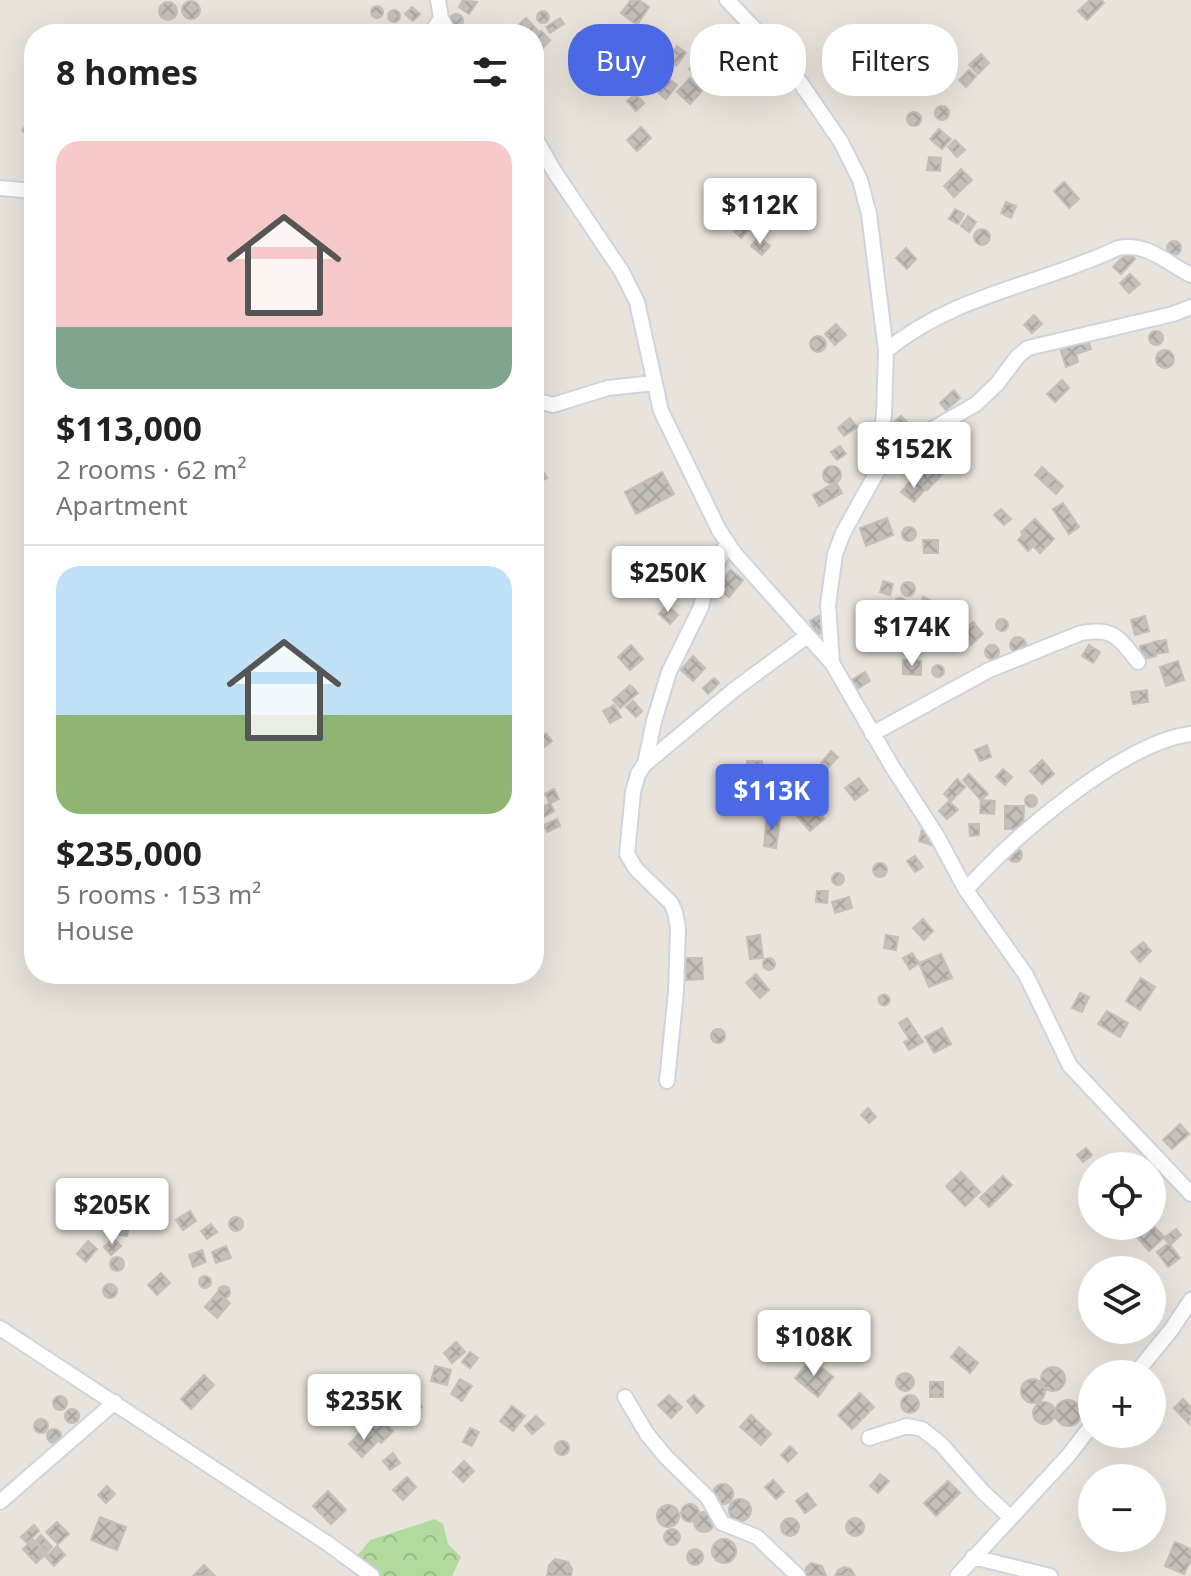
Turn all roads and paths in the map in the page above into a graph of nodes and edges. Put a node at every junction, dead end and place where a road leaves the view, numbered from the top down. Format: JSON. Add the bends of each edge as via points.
{"nodes":[{"id":1,"x":438,"y":0,"type":"edge"},
{"id":2,"x":727,"y":0,"type":"edge"},
{"id":3,"x":441,"y":18,"type":"junction"},
{"id":4,"x":437,"y":24,"type":"edge"},
{"id":5,"x":444,"y":24,"type":"edge"},
{"id":6,"x":544,"y":154,"type":"edge"},
{"id":7,"x":0,"y":188,"type":"edge"},
{"id":8,"x":24,"y":190,"type":"edge"},
{"id":9,"x":1191,"y":275,"type":"edge"},
{"id":10,"x":1191,"y":307,"type":"edge"},
{"id":11,"x":886,"y":351,"type":"junction"},
{"id":12,"x":654,"y":383,"type":"junction"},
{"id":13,"x":544,"y":403,"type":"edge"},
{"id":14,"x":878,"y":470,"type":"junction"},
{"id":15,"x":727,"y":543,"type":"junction"},
{"id":16,"x":807,"y":636,"type":"junction"},
{"id":17,"x":1138,"y":662,"type":"dead end"},
{"id":18,"x":832,"y":663,"type":"junction"},
{"id":19,"x":872,"y":734,"type":"junction"},
{"id":20,"x":1191,"y":734,"type":"edge"},
{"id":21,"x":644,"y":765,"type":"junction"},
{"id":22,"x":966,"y":890,"type":"junction"},
{"id":23,"x":667,"y":1081,"type":"dead end"},
{"id":24,"x":1191,"y":1194,"type":"edge"},
{"id":25,"x":1191,"y":1300,"type":"edge"},
{"id":26,"x":0,"y":1328,"type":"edge"},
{"id":27,"x":1146,"y":1360,"type":"edge"},
{"id":28,"x":625,"y":1397,"type":"dead end"},
{"id":29,"x":115,"y":1402,"type":"junction"},
{"id":30,"x":869,"y":1438,"type":"dead end"},
{"id":31,"x":1078,"y":1443,"type":"edge"},
{"id":32,"x":0,"y":1502,"type":"edge"},
{"id":33,"x":1010,"y":1517,"type":"junction"},
{"id":34,"x":973,"y":1557,"type":"junction"},
{"id":35,"x":372,"y":1576,"type":"edge"},
{"id":36,"x":798,"y":1576,"type":"edge"},
{"id":37,"x":957,"y":1576,"type":"edge"},
{"id":38,"x":1050,"y":1576,"type":"edge"}],
"edges":[{"from":1,"to":3,"type":"street"},
{"from":2,"to":11,"type":"street","via":[[802,85],[860,180]]},
{"from":3,"to":4,"type":"street"},
{"from":3,"to":5,"type":"street"},
{"from":6,"to":12,"type":"street","via":[[637,302]]},
{"from":7,"to":8,"type":"street"},
{"from":9,"to":11,"type":"street","via":[[1149,250],[1118,248],[985,295],[916,328]]},
{"from":10,"to":14,"type":"street","via":[[1028,348],[976,404]]},
{"from":11,"to":14,"type":"street"},
{"from":12,"to":13,"type":"street"},
{"from":12,"to":15,"type":"street","via":[[674,442]]},
{"from":14,"to":18,"type":"street","via":[[835,554],[828,605]]},
{"from":15,"to":16,"type":"street"},
{"from":15,"to":21,"type":"street","via":[[669,672]]},
{"from":16,"to":18,"type":"street"},
{"from":16,"to":21,"type":"street"},
{"from":17,"to":19,"type":"street","via":[[1110,632],[1081,633],[989,670]]},
{"from":18,"to":19,"type":"street"},
{"from":19,"to":22,"type":"street"},
{"from":20,"to":22,"type":"street","via":[[1138,752],[1068,797]]},
{"from":21,"to":23,"type":"street","via":[[633,792],[626,843],[629,860],[671,903],[678,928]]},
{"from":22,"to":24,"type":"street","via":[[1026,975],[1070,1066]]},
{"from":25,"to":27,"type":"street"},
{"from":26,"to":29,"type":"street"},
{"from":28,"to":36,"type":"street","via":[[647,1434],[708,1498],[722,1523],[757,1537]]},
{"from":29,"to":32,"type":"street"},
{"from":29,"to":35,"type":"street"},
{"from":30,"to":33,"type":"street","via":[[907,1426],[922,1429]]},
{"from":31,"to":33,"type":"street"},
{"from":33,"to":34,"type":"street"},
{"from":34,"to":37,"type":"street"},
{"from":34,"to":38,"type":"street"}]}
